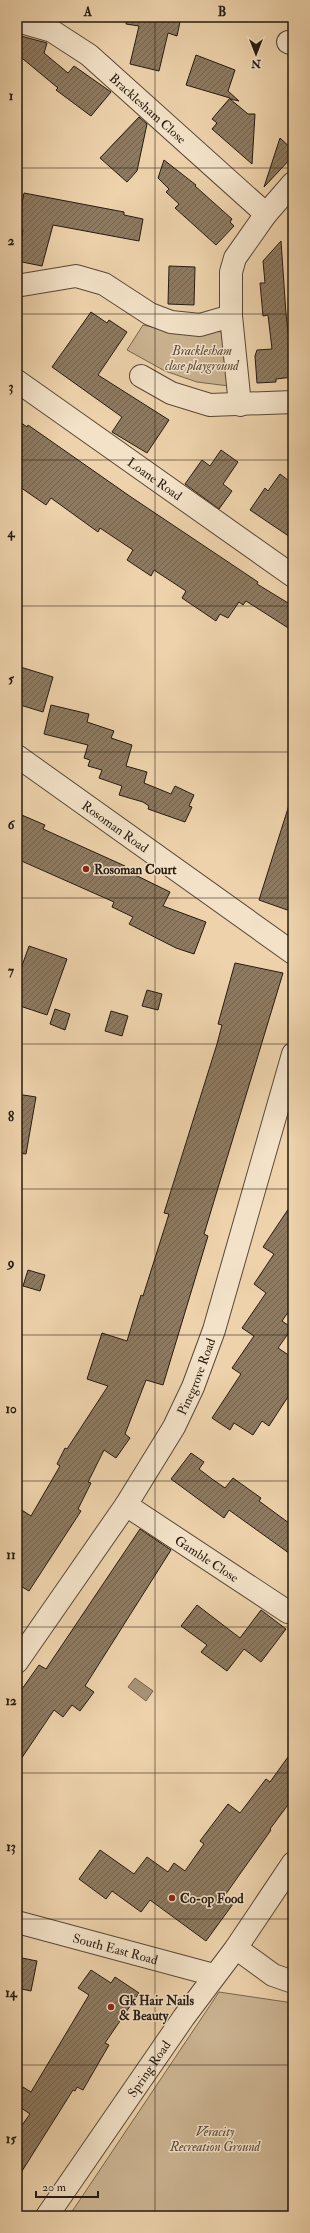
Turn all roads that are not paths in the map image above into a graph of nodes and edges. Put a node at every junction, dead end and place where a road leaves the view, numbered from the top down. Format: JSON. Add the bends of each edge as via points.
{"nodes":[{"id":1,"x":17,"y":21,"type":"edge"},
{"id":2,"x":293,"y":183,"type":"edge"},
{"id":3,"x":266,"y":214,"type":"junction"},
{"id":4,"x":22,"y":285,"type":"dead end"},
{"id":5,"x":230,"y":316,"type":"junction"},
{"id":6,"x":141,"y":376,"type":"dead end"},
{"id":7,"x":17,"y":381,"type":"edge"},
{"id":8,"x":293,"y":402,"type":"edge"},
{"id":9,"x":240,"y":404,"type":"junction"},
{"id":10,"x":293,"y":576,"type":"edge"},
{"id":11,"x":17,"y":756,"type":"edge"},
{"id":12,"x":293,"y":953,"type":"edge"},
{"id":13,"x":293,"y":1054,"type":"edge"},
{"id":14,"x":126,"y":1505,"type":"junction"},
{"id":15,"x":288,"y":1612,"type":"dead end"},
{"id":16,"x":17,"y":1662,"type":"edge"},
{"id":17,"x":293,"y":1863,"type":"edge"},
{"id":18,"x":17,"y":1922,"type":"edge"},
{"id":19,"x":236,"y":1948,"type":"junction"},
{"id":20,"x":214,"y":1975,"type":"junction"},
{"id":21,"x":293,"y":1982,"type":"edge"},
{"id":22,"x":47,"y":2216,"type":"edge"}],
"edges":[{"from":1,"to":3,"type":"street","name":"Bracklesham Close","via":[[52,31],[89,55]]},
{"from":2,"to":3,"type":"street"},
{"from":3,"to":5,"type":"street","via":[[235,258],[231,272]]},
{"from":4,"to":5,"type":"street","via":[[76,276],[104,284],[150,314],[171,322],[200,326]]},
{"from":5,"to":9,"type":"street"},
{"from":6,"to":9,"type":"street","via":[[171,393],[194,401],[210,405]]},
{"from":7,"to":10,"type":"street","name":"Loane Road"},
{"from":8,"to":9,"type":"street"},
{"from":11,"to":12,"type":"street","name":"Rosoman Road"},
{"from":13,"to":14,"type":"street","name":"Pinegrove Road","via":[[214,1330],[193,1387],[174,1426]]},
{"from":14,"to":15,"type":"street","name":"Gamble Close"},
{"from":14,"to":16,"type":"street","name":"Pinegrove Road"},
{"from":17,"to":19,"type":"street","name":"Spring Road"},
{"from":18,"to":20,"type":"street","name":"South East Road"},
{"from":19,"to":20,"type":"street","name":"Spring Road"},
{"from":19,"to":21,"type":"street","via":[[273,1975]]},
{"from":20,"to":22,"type":"street","name":"Spring Road"}]}
